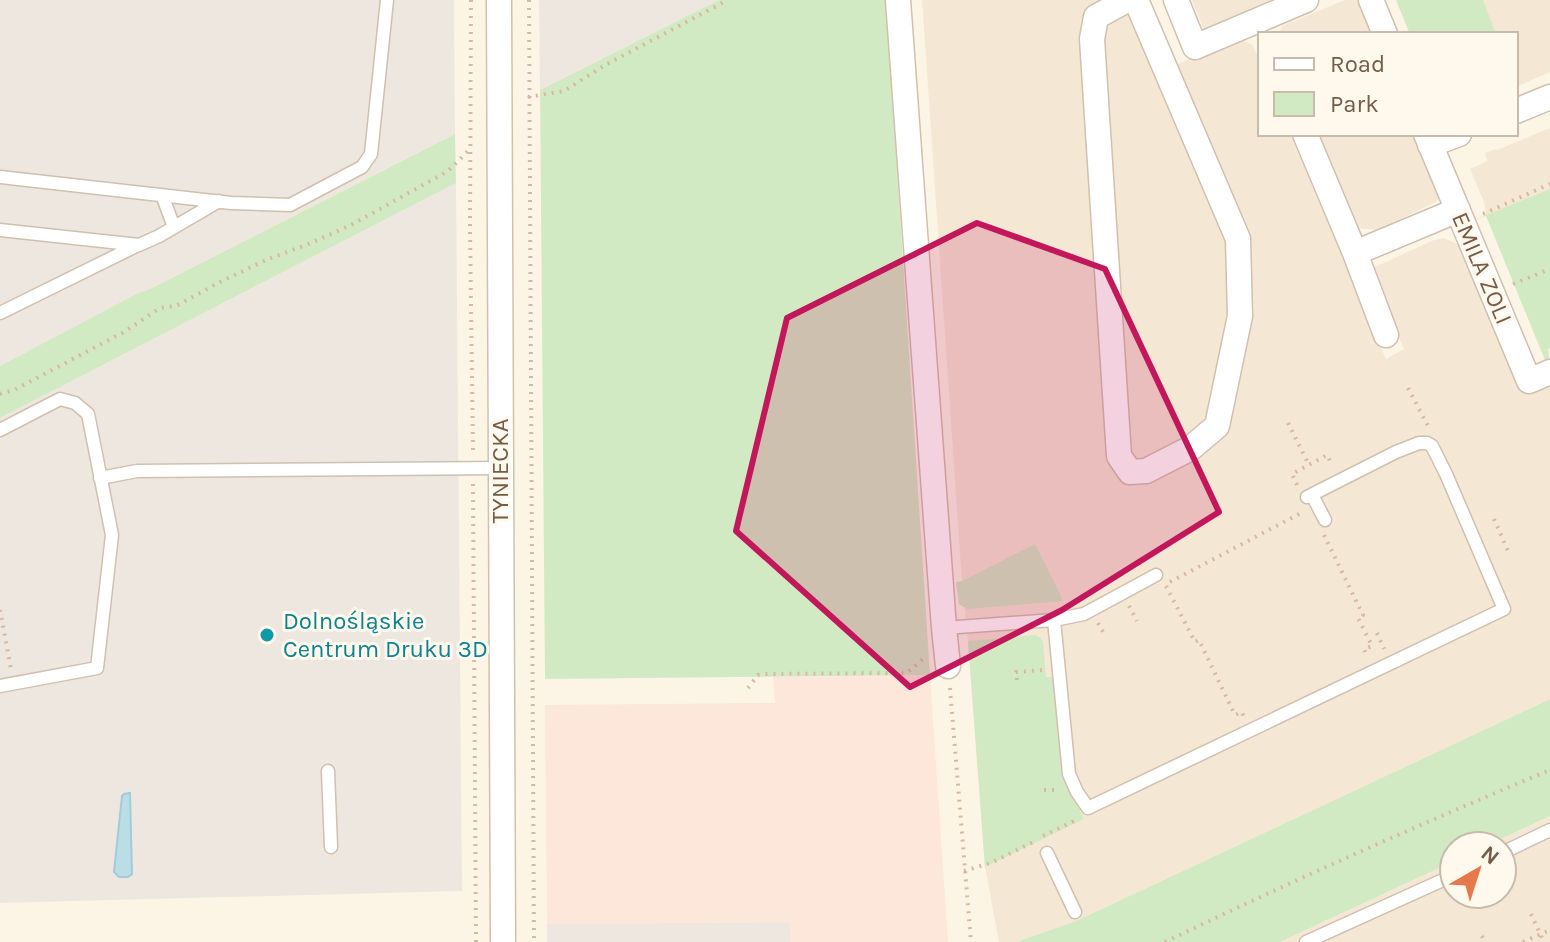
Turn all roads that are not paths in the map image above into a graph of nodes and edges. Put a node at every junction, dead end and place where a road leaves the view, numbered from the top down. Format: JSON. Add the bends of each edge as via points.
{"nodes":[{"id":1,"x":387,"y":0,"type":"edge"},
{"id":2,"x":499,"y":0,"type":"edge"},
{"id":3,"x":898,"y":0,"type":"edge"},
{"id":4,"x":1127,"y":0,"type":"edge"},
{"id":5,"x":1136,"y":0,"type":"edge"},
{"id":6,"x":1176,"y":0,"type":"edge"},
{"id":7,"x":1306,"y":0,"type":"edge"},
{"id":8,"x":1371,"y":0,"type":"edge"},
{"id":9,"x":1260,"y":27,"type":"edge"},
{"id":10,"x":1384,"y":32,"type":"edge"},
{"id":11,"x":1550,"y":97,"type":"edge"},
{"id":12,"x":1518,"y":110,"type":"edge"},
{"id":13,"x":1306,"y":136,"type":"edge"},
{"id":14,"x":1449,"y":136,"type":"edge"},
{"id":15,"x":1428,"y":140,"type":"edge"},
{"id":16,"x":0,"y":177,"type":"edge"},
{"id":17,"x":162,"y":195,"type":"junction"},
{"id":18,"x":219,"y":201,"type":"junction"},
{"id":19,"x":1469,"y":212,"type":"junction"},
{"id":20,"x":174,"y":227,"type":"junction"},
{"id":21,"x":0,"y":230,"type":"edge"},
{"id":22,"x":139,"y":245,"type":"junction"},
{"id":23,"x":1355,"y":253,"type":"junction"},
{"id":24,"x":0,"y":313,"type":"edge"},
{"id":25,"x":1386,"y":335,"type":"dead end"},
{"id":26,"x":1550,"y":372,"type":"edge"},
{"id":27,"x":0,"y":430,"type":"edge"},
{"id":28,"x":500,"y":468,"type":"junction"},
{"id":29,"x":100,"y":478,"type":"junction"},
{"id":30,"x":1323,"y":525,"type":"road end"},
{"id":31,"x":1156,"y":575,"type":"dead end"},
{"id":32,"x":1054,"y":620,"type":"junction"},
{"id":33,"x":944,"y":634,"type":"junction"},
{"id":34,"x":948,"y":666,"type":"road end"},
{"id":35,"x":7,"y":685,"type":"edge"},
{"id":36,"x":328,"y":771,"type":"dead end"},
{"id":37,"x":1550,"y":830,"type":"edge"},
{"id":38,"x":1518,"y":845,"type":"edge"},
{"id":39,"x":331,"y":847,"type":"dead end"},
{"id":40,"x":1047,"y":853,"type":"dead end"},
{"id":41,"x":1438,"y":882,"type":"edge"},
{"id":42,"x":1075,"y":912,"type":"dead end"},
{"id":43,"x":503,"y":942,"type":"edge"},
{"id":44,"x":1306,"y":942,"type":"edge"}],
"edges":[{"from":1,"to":18,"type":"lane","via":[[371,154],[362,167],[290,205]]},
{"from":2,"to":28,"type":"street","name":"TYNIECKA"},
{"from":3,"to":33,"type":"street"},
{"from":4,"to":5,"type":"street","via":[[1096,17],[1092,39],[1119,456],[1130,472],[1146,471],[1191,448],[1217,426],[1240,316],[1238,239]]},
{"from":6,"to":9,"type":"street","via":[[1195,47]]},
{"from":7,"to":9,"type":"street"},
{"from":8,"to":10,"type":"street"},
{"from":11,"to":12,"type":"street"},
{"from":13,"to":23,"type":"street"},
{"from":14,"to":15,"type":"street"},
{"from":15,"to":19,"type":"street","name":"EMILA ZOLI"},
{"from":16,"to":17,"type":"lane"},
{"from":17,"to":18,"type":"lane"},
{"from":17,"to":20,"type":"lane"},
{"from":18,"to":20,"type":"lane"},
{"from":19,"to":23,"type":"street"},
{"from":19,"to":26,"type":"street","name":"EMILA ZOLI","via":[[1529,381]]},
{"from":20,"to":22,"type":"lane"},
{"from":21,"to":22,"type":"lane"},
{"from":22,"to":24,"type":"lane"},
{"from":23,"to":25,"type":"street"},
{"from":27,"to":29,"type":"lane","via":[[60,399],[75,403],[88,414]]},
{"from":28,"to":29,"type":"lane","via":[[137,471]]},
{"from":28,"to":43,"type":"street","name":"TYNIECKA"},
{"from":29,"to":35,"type":"lane","via":[[112,535],[97,668]]},
{"from":30,"to":32,"type":"lane","via":[[1310,500],[1396,452],[1427,443],[1446,474],[1504,609],[1088,808],[1069,774]]},
{"from":31,"to":32,"type":"lane","via":[[1084,614]]},
{"from":32,"to":33,"type":"lane"},
{"from":33,"to":34,"type":"street"},
{"from":36,"to":39,"type":"lane"},
{"from":37,"to":38,"type":"lane"},
{"from":40,"to":42,"type":"lane"},
{"from":41,"to":44,"type":"lane"}]}
